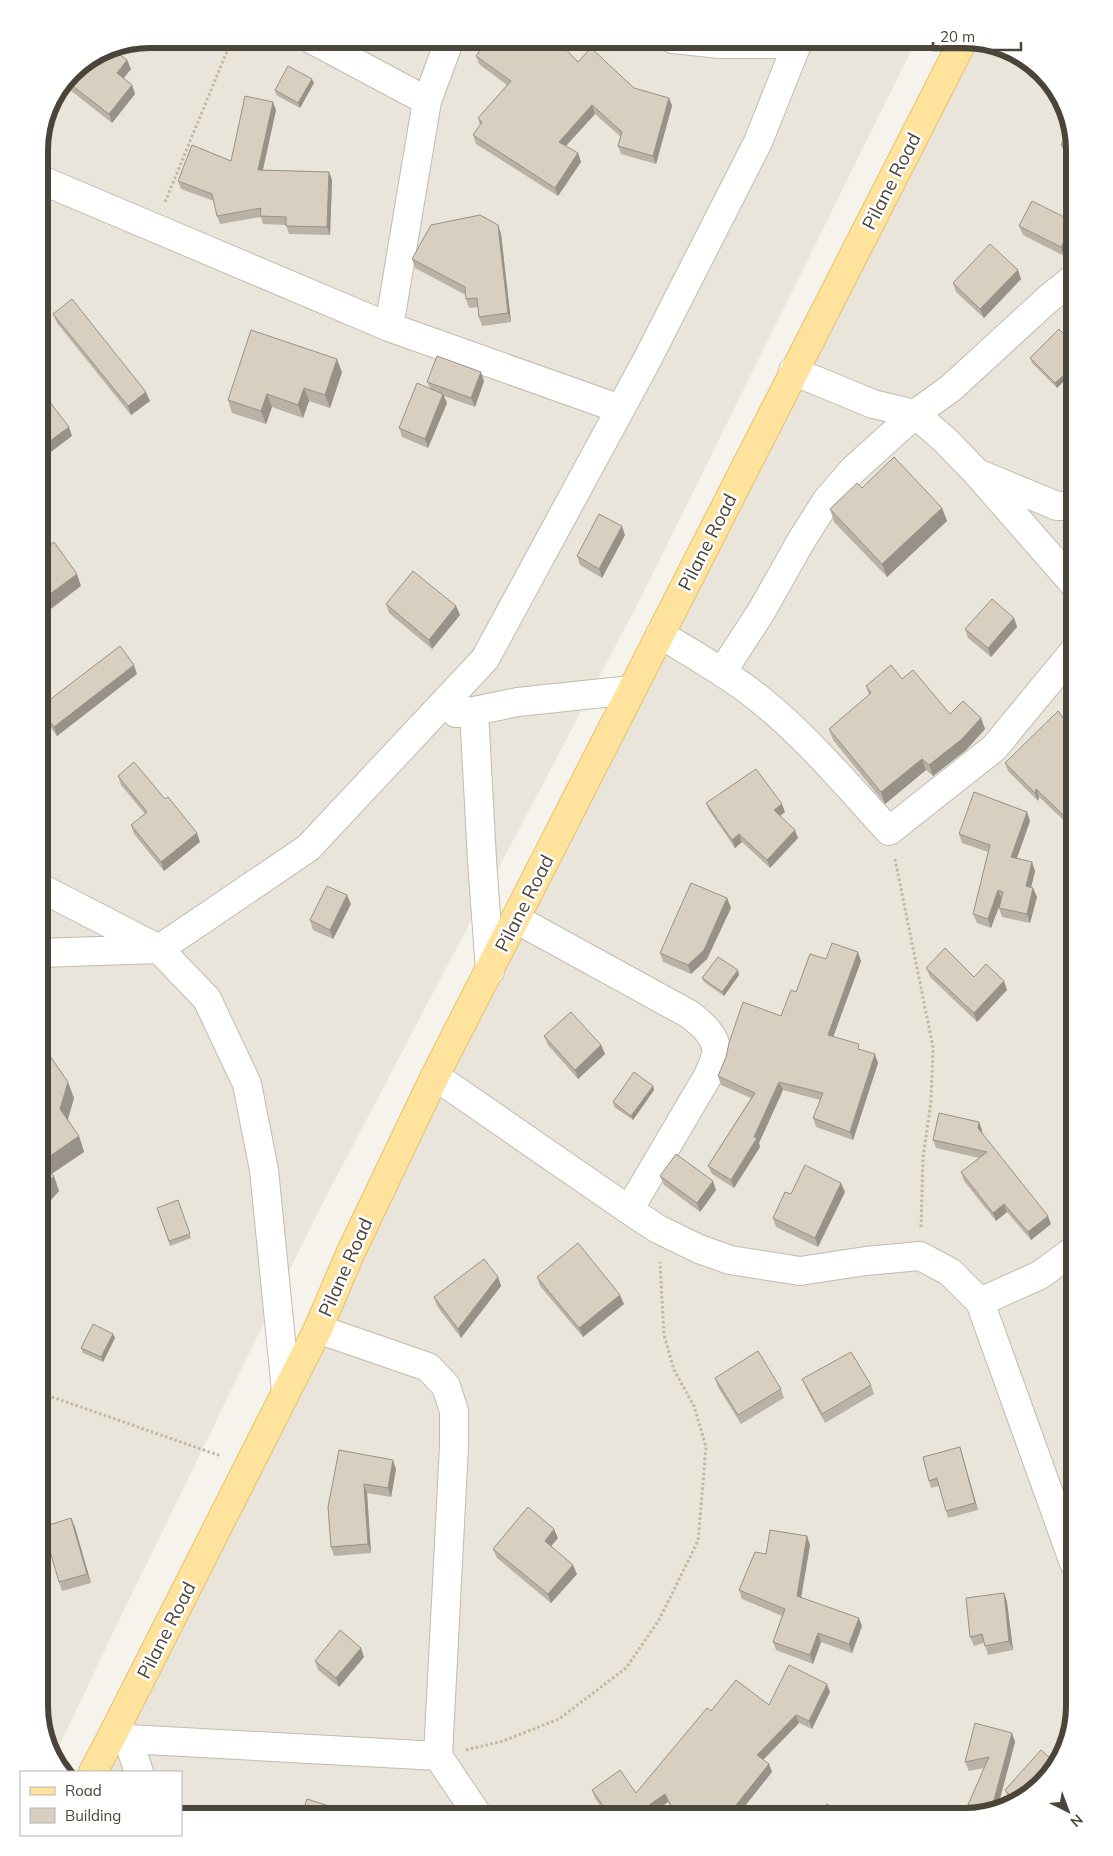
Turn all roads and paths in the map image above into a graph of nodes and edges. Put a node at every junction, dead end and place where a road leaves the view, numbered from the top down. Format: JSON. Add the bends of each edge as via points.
{"nodes":[{"id":1,"x":228,"y":48,"type":"edge"},
{"id":2,"x":328,"y":48,"type":"edge"},
{"id":3,"x":447,"y":48,"type":"edge"},
{"id":4,"x":796,"y":48,"type":"edge"},
{"id":5,"x":959,"y":48,"type":"edge"},
{"id":6,"x":427,"y":101,"type":"junction"},
{"id":7,"x":48,"y":183,"type":"edge"},
{"id":8,"x":155,"y":227,"type":"junction"},
{"id":9,"x":1066,"y":284,"type":"edge"},
{"id":10,"x":389,"y":327,"type":"junction"},
{"id":11,"x":793,"y":371,"type":"junction"},
{"id":12,"x":620,"y":409,"type":"junction"},
{"id":13,"x":915,"y":414,"type":"junction"},
{"id":14,"x":976,"y":472,"type":"junction"},
{"id":15,"x":1066,"y":506,"type":"edge"},
{"id":16,"x":1066,"y":575,"type":"edge"},
{"id":17,"x":660,"y":634,"type":"junction"},
{"id":18,"x":1066,"y":661,"type":"edge"},
{"id":19,"x":722,"y":672,"type":"junction"},
{"id":20,"x":631,"y":690,"type":"junction"},
{"id":21,"x":474,"y":711,"type":"junction"},
{"id":22,"x":435,"y":714,"type":"junction"},
{"id":23,"x":889,"y":831,"type":"junction"},
{"id":24,"x":48,"y":892,"type":"edge"},
{"id":25,"x":516,"y":919,"type":"junction"},
{"id":26,"x":159,"y":949,"type":"junction"},
{"id":27,"x":48,"y":953,"type":"edge"},
{"id":28,"x":490,"y":971,"type":"junction"},
{"id":29,"x":435,"y":1076,"type":"junction"},
{"id":30,"x":629,"y":1210,"type":"junction"},
{"id":31,"x":658,"y":1229,"type":"junction"},
{"id":32,"x":920,"y":1256,"type":"junction"},
{"id":33,"x":1066,"y":1256,"type":"edge"},
{"id":34,"x":980,"y":1302,"type":"junction"},
{"id":35,"x":318,"y":1329,"type":"junction"},
{"id":36,"x":286,"y":1390,"type":"junction"},
{"id":37,"x":48,"y":1395,"type":"edge"},
{"id":38,"x":249,"y":1466,"type":"junction"},
{"id":39,"x":1066,"y":1542,"type":"edge"},
{"id":40,"x":120,"y":1739,"type":"junction"},
{"id":41,"x":438,"y":1756,"type":"junction"},
{"id":42,"x":93,"y":1771,"type":"edge"},
{"id":43,"x":138,"y":1771,"type":"edge"},
{"id":44,"x":473,"y":1808,"type":"edge"}],
"edges":[{"from":1,"to":8,"type":"path"},
{"from":2,"to":6,"type":"street"},
{"from":3,"to":6,"type":"street"},
{"from":4,"to":12,"type":"street","via":[[758,142]]},
{"from":5,"to":11,"type":"main road","name":"Pilane Road"},
{"from":6,"to":10,"type":"street"},
{"from":7,"to":8,"type":"street"},
{"from":8,"to":10,"type":"street"},
{"from":9,"to":13,"type":"street","via":[[951,388]]},
{"from":10,"to":12,"type":"street"},
{"from":11,"to":13,"type":"street","via":[[873,404]]},
{"from":11,"to":17,"type":"main road","name":"Pilane Road"},
{"from":12,"to":22,"type":"street","via":[[485,659]]},
{"from":13,"to":14,"type":"street"},
{"from":13,"to":19,"type":"street","via":[[853,470],[827,500]]},
{"from":14,"to":15,"type":"street","via":[[1057,506]]},
{"from":14,"to":16,"type":"street"},
{"from":17,"to":19,"type":"street"},
{"from":17,"to":20,"type":"main road","name":"Pilane Road"},
{"from":18,"to":23,"type":"street","via":[[994,748]]},
{"from":19,"to":23,"type":"street","via":[[757,697],[803,738]]},
{"from":20,"to":21,"type":"street","via":[[518,702]]},
{"from":20,"to":25,"type":"main road","name":"Pilane Road"},
{"from":21,"to":22,"type":"street"},
{"from":21,"to":28,"type":"street"},
{"from":22,"to":26,"type":"street","via":[[308,848]]},
{"from":23,"to":32,"type":"path","via":[[933,1047],[931,1100],[923,1158]]},
{"from":24,"to":26,"type":"street"},
{"from":25,"to":28,"type":"main road","name":"Pilane Road"},
{"from":25,"to":30,"type":"street","via":[[689,1014],[712,1038],[716,1054],[709,1074]]},
{"from":26,"to":27,"type":"street"},
{"from":26,"to":36,"type":"street","via":[[207,999],[247,1084],[264,1170]]},
{"from":28,"to":29,"type":"main road","name":"Pilane Road"},
{"from":29,"to":30,"type":"street"},
{"from":29,"to":35,"type":"main road","name":"Pilane Road"},
{"from":30,"to":31,"type":"street"},
{"from":31,"to":32,"type":"street","via":[[730,1260],[800,1271]]},
{"from":31,"to":41,"type":"path","via":[[664,1335],[674,1370],[694,1406],[706,1447],[698,1542],[659,1620],[626,1668],[559,1719],[503,1742]]},
{"from":32,"to":34,"type":"street","via":[[950,1272]]},
{"from":33,"to":34,"type":"street","via":[[1040,1275]]},
{"from":34,"to":39,"type":"street"},
{"from":35,"to":36,"type":"main road","name":"Pilane Road"},
{"from":35,"to":41,"type":"street","via":[[428,1367],[446,1386],[454,1411]]},
{"from":36,"to":38,"type":"main road","name":"Pilane Road"},
{"from":37,"to":38,"type":"path"},
{"from":38,"to":40,"type":"main road","name":"Pilane Road"},
{"from":40,"to":41,"type":"street"},
{"from":40,"to":42,"type":"main road","name":"Pilane Road"},
{"from":40,"to":43,"type":"street"},
{"from":41,"to":44,"type":"street"}]}
